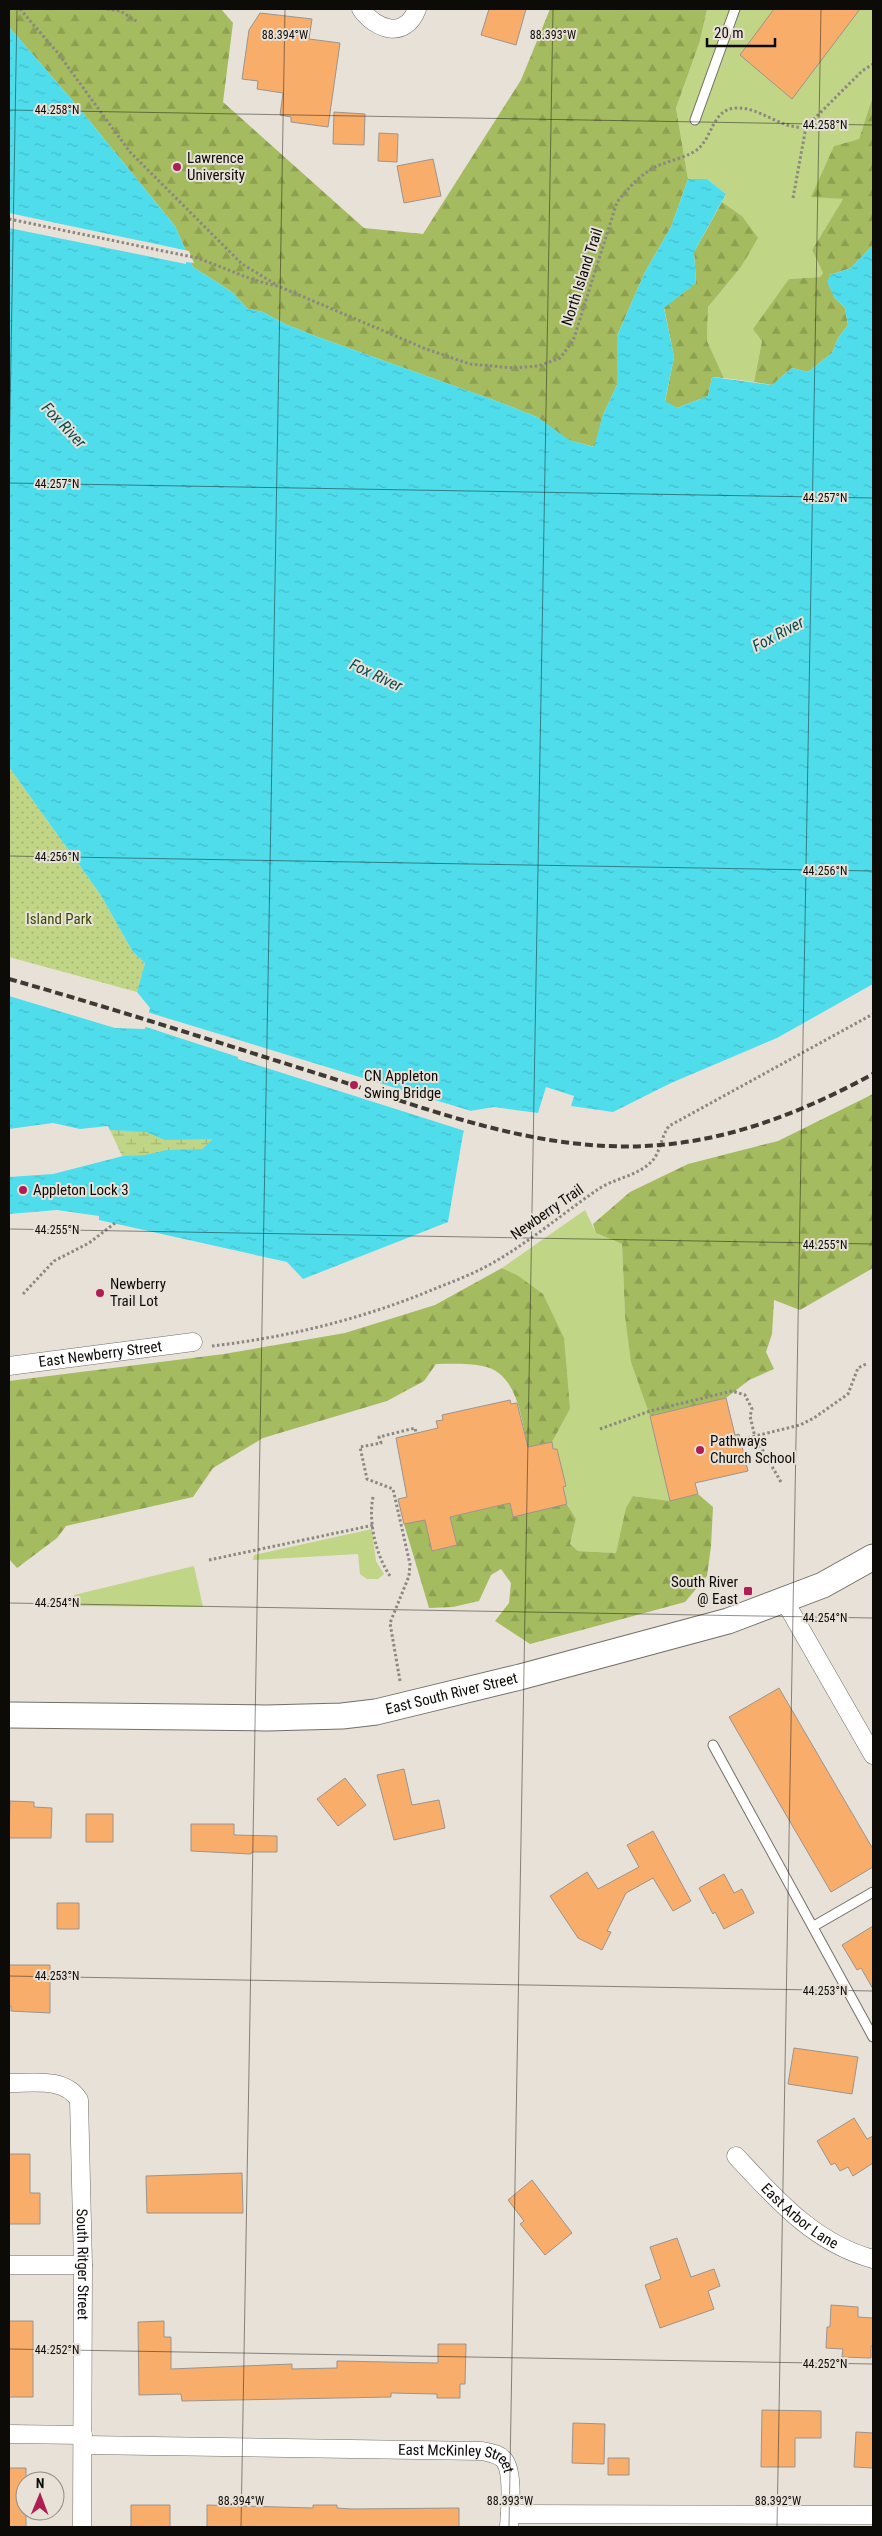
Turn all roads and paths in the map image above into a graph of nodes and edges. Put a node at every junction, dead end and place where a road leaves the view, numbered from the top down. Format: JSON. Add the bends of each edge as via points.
{"nodes":[{"id":1,"x":20,"y":9,"type":"edge"},
{"id":2,"x":107,"y":9,"type":"edge"},
{"id":3,"x":361,"y":9,"type":"edge"},
{"id":4,"x":416,"y":9,"type":"edge"},
{"id":5,"x":734,"y":9,"type":"edge"},
{"id":6,"x":138,"y":22,"type":"dead end"},
{"id":7,"x":873,"y":64,"type":"edge"},
{"id":8,"x":695,"y":120,"type":"dead end"},
{"id":9,"x":806,"y":127,"type":"junction"},
{"id":10,"x":793,"y":198,"type":"dead end"},
{"id":11,"x":9,"y":219,"type":"edge"},
{"id":12,"x":278,"y":286,"type":"junction"},
{"id":13,"x":873,"y":1014,"type":"edge"},
{"id":14,"x":115,"y":1223,"type":"dead end"},
{"id":15,"x":23,"y":1294,"type":"dead end"},
{"id":16,"x":193,"y":1342,"type":"joint"},
{"id":17,"x":866,"y":1364,"type":"dead end"},
{"id":18,"x":9,"y":1366,"type":"edge"},
{"id":19,"x":600,"y":1429,"type":"dead end"},
{"id":20,"x":416,"y":1433,"type":"dead end"},
{"id":21,"x":755,"y":1437,"type":"junction"},
{"id":22,"x":743,"y":1439,"type":"dead end"},
{"id":23,"x":782,"y":1482,"type":"dead end"},
{"id":24,"x":373,"y":1497,"type":"dead end"},
{"id":25,"x":374,"y":1525,"type":"junction"},
{"id":26,"x":873,"y":1557,"type":"edge"},
{"id":27,"x":209,"y":1560,"type":"dead end"},
{"id":28,"x":390,"y":1576,"type":"dead end"},
{"id":29,"x":784,"y":1600,"type":"junction"},
{"id":30,"x":400,"y":1681,"type":"dead end"},
{"id":31,"x":9,"y":1715,"type":"edge"},
{"id":32,"x":712,"y":1745,"type":"dead end"},
{"id":33,"x":873,"y":1755,"type":"edge"},
{"id":34,"x":873,"y":1892,"type":"edge"},
{"id":35,"x":814,"y":1926,"type":"junction"},
{"id":36,"x":873,"y":2037,"type":"edge"},
{"id":37,"x":9,"y":2083,"type":"edge"},
{"id":38,"x":736,"y":2156,"type":"dead end"},
{"id":39,"x":873,"y":2258,"type":"edge"},
{"id":40,"x":9,"y":2265,"type":"edge"},
{"id":41,"x":83,"y":2265,"type":"junction"},
{"id":42,"x":9,"y":2434,"type":"edge"},
{"id":43,"x":84,"y":2440,"type":"junction"},
{"id":44,"x":873,"y":2515,"type":"edge"},
{"id":45,"x":509,"y":2520,"type":"edge"},
{"id":46,"x":82,"y":2527,"type":"edge"}],
"edges":[{"from":1,"to":12,"type":"path","via":[[130,152],[242,264]]},
{"from":2,"to":6,"type":"path","via":[[120,11]]},
{"from":3,"to":4,"type":"street","via":[[379,28],[393,29],[403,26],[414,16]]},
{"from":5,"to":8,"type":"lane"},
{"from":7,"to":9,"type":"path"},
{"from":9,"to":10,"type":"path"},
{"from":9,"to":12,"type":"path","name":"North Island Trail","via":[[787,125],[757,111],[726,110],[716,119],[699,149],[650,169],[630,186],[617,202],[573,341],[560,358],[538,366],[514,368],[470,364],[426,349]]},
{"from":11,"to":12,"type":"path","name":"North Island Trail","via":[[197,258],[257,282]]},
{"from":13,"to":16,"type":"path","name":"Newberry Trail","via":[[669,1126],[662,1135],[655,1158],[645,1167],[601,1188],[502,1258],[477,1271],[396,1305],[327,1325],[229,1344],[205,1347]]},
{"from":14,"to":15,"type":"path","via":[[89,1243],[54,1261]]},
{"from":16,"to":18,"type":"street","name":"East Newberry Street"},
{"from":17,"to":21,"type":"path","via":[[858,1368],[848,1394],[814,1418]]},
{"from":19,"to":21,"type":"path","via":[[650,1412],[732,1391],[745,1395],[752,1409],[750,1416]]},
{"from":20,"to":30,"type":"path","via":[[415,1428],[388,1434],[380,1437],[381,1443],[360,1448],[367,1479],[393,1489],[410,1564],[409,1576],[390,1623]]},
{"from":21,"to":22,"type":"path"},
{"from":21,"to":23,"type":"path"},
{"from":24,"to":25,"type":"path"},
{"from":25,"to":27,"type":"path"},
{"from":25,"to":28,"type":"path","via":[[379,1560]]},
{"from":26,"to":29,"type":"street","name":"East South River Street","via":[[823,1585]]},
{"from":29,"to":31,"type":"street","name":"East South River Street","via":[[718,1624],[376,1712],[267,1718]]},
{"from":29,"to":33,"type":"street"},
{"from":32,"to":35,"type":"lane"},
{"from":34,"to":35,"type":"lane"},
{"from":35,"to":36,"type":"lane"},
{"from":37,"to":41,"type":"street","name":"South Ritger Street","via":[[65,2086],[79,2100]]},
{"from":38,"to":39,"type":"street","name":"East Arbor Lane","via":[[778,2201],[812,2230],[840,2246]]},
{"from":40,"to":41,"type":"street"},
{"from":41,"to":43,"type":"street","name":"South Ritger Street"},
{"from":42,"to":43,"type":"street","name":"East McKinley Street"},
{"from":43,"to":45,"type":"street","name":"East McKinley Street","via":[[482,2451],[496,2454],[505,2461],[510,2485]]},
{"from":43,"to":46,"type":"street","name":"South Ritger Street"},
{"from":44,"to":45,"type":"street","name":"East McKinley Street"}]}
